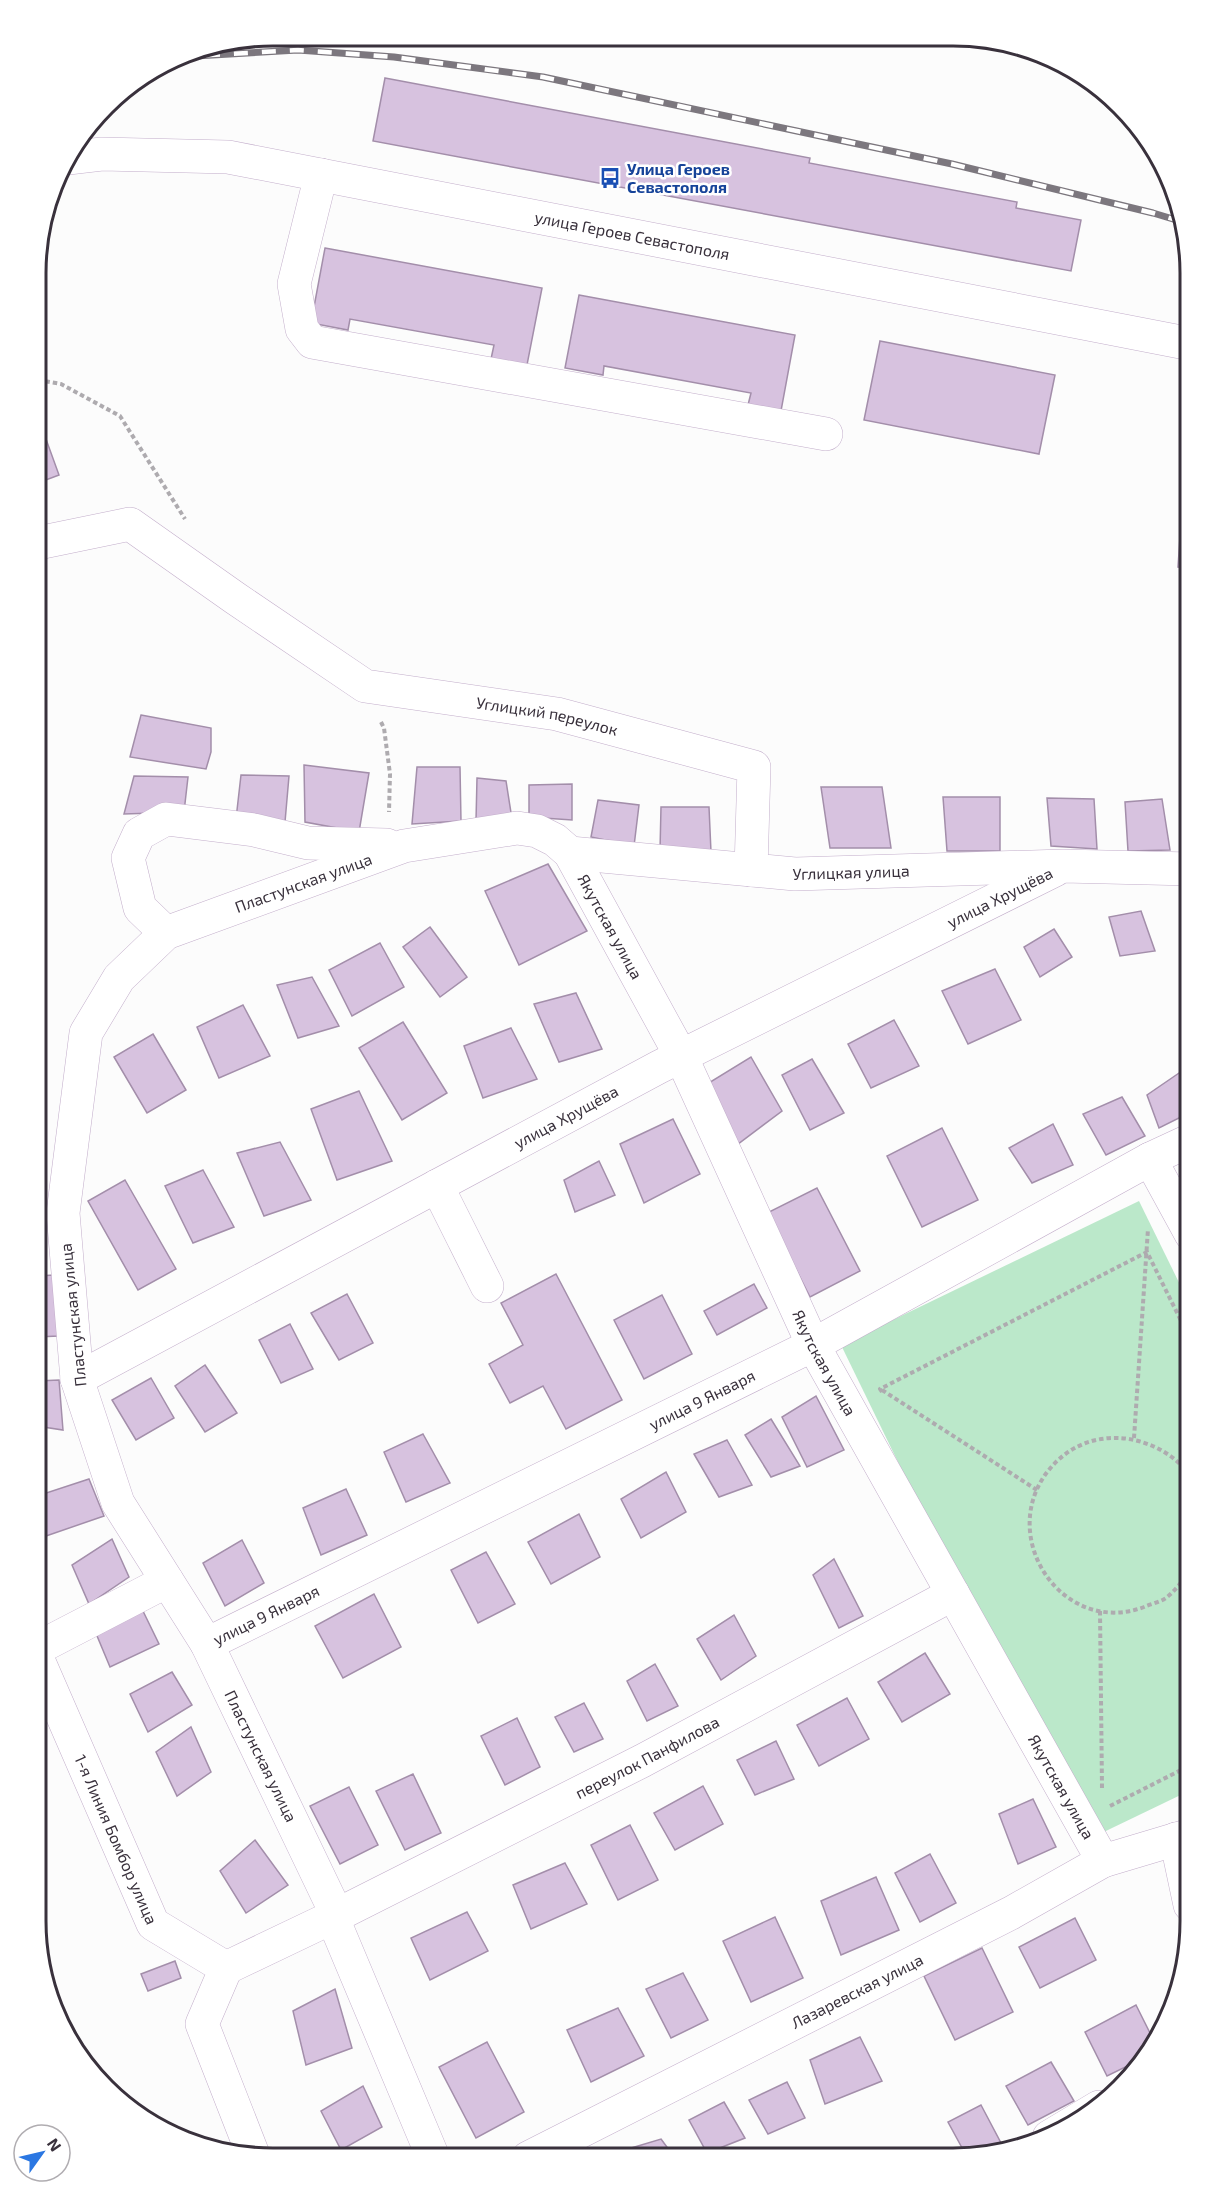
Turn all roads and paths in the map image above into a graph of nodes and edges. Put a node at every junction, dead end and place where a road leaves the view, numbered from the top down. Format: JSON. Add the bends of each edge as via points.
{"nodes":[{"id":1,"x":79,"y":157,"type":"edge"},
{"id":2,"x":321,"y":175,"type":"junction"},
{"id":3,"x":1180,"y":342,"type":"edge"},
{"id":4,"x":46,"y":381,"type":"edge"},
{"id":5,"x":826,"y":434,"type":"dead end"},
{"id":6,"x":190,"y":528,"type":"dead end"},
{"id":7,"x":46,"y":541,"type":"edge"},
{"id":8,"x":365,"y":686,"type":"junction"},
{"id":9,"x":396,"y":846,"type":"junction"},
{"id":10,"x":570,"y":853,"type":"junction"},
{"id":11,"x":1063,"y":866,"type":"junction"},
{"id":12,"x":1180,"y":869,"type":"edge"},
{"id":13,"x":752,"y":870,"type":"junction"},
{"id":14,"x":166,"y":933,"type":"junction"},
{"id":15,"x":681,"y":1056,"type":"junction"},
{"id":16,"x":1180,"y":1145,"type":"edge"},
{"id":17,"x":1150,"y":1159,"type":"junction"},
{"id":18,"x":437,"y":1186,"type":"junction"},
{"id":19,"x":1180,"y":1214,"type":"edge"},
{"id":20,"x":1148,"y":1218,"type":"dead end"},
{"id":21,"x":1147,"y":1252,"type":"junction"},
{"id":22,"x":487,"y":1286,"type":"dead end"},
{"id":23,"x":1180,"y":1319,"type":"edge"},
{"id":24,"x":813,"y":1345,"type":"junction"},
{"id":25,"x":77,"y":1379,"type":"junction"},
{"id":26,"x":870,"y":1382,"type":"dead end"},
{"id":27,"x":880,"y":1389,"type":"junction"},
{"id":28,"x":1134,"y":1438,"type":"junction"},
{"id":29,"x":1180,"y":1468,"type":"edge"},
{"id":30,"x":1037,"y":1490,"type":"junction"},
{"id":31,"x":167,"y":1581,"type":"junction"},
{"id":32,"x":1180,"y":1582,"type":"edge"},
{"id":33,"x":953,"y":1593,"type":"junction"},
{"id":34,"x":1100,"y":1611,"type":"junction"},
{"id":35,"x":46,"y":1644,"type":"edge"},
{"id":36,"x":207,"y":1644,"type":"junction"},
{"id":37,"x":46,"y":1678,"type":"edge"},
{"id":38,"x":1180,"y":1771,"type":"edge"},
{"id":39,"x":1102,"y":1798,"type":"dead end"},
{"id":40,"x":1102,"y":1810,"type":"dead end"},
{"id":41,"x":1180,"y":1838,"type":"edge"},
{"id":42,"x":1103,"y":1861,"type":"junction"},
{"id":43,"x":337,"y":1914,"type":"junction"},
{"id":44,"x":226,"y":1968,"type":"junction"},
{"id":45,"x":250,"y":2147,"type":"edge"},
{"id":46,"x":429,"y":2148,"type":"edge"},
{"id":47,"x":548,"y":2148,"type":"edge"}],
"edges":[{"from":1,"to":2,"type":"street","name":"улица Героев Севастополя","via":[[228,157]]},
{"from":2,"to":3,"type":"street","name":"улица Героев Севастополя"},
{"from":2,"to":5,"type":"street","via":[[294,284],[302,329],[312,342]]},
{"from":4,"to":6,"type":"path","via":[[61,384],[120,416]]},
{"from":7,"to":8,"type":"street","name":"Углицкий переулок","via":[[130,524]]},
{"from":8,"to":9,"type":"path","via":[[384,728]]},
{"from":8,"to":13,"type":"street","name":"Углицкий переулок","via":[[557,714],[754,767]]},
{"from":9,"to":10,"type":"street","name":"Пластунская улица","via":[[517,828],[537,831]]},
{"from":9,"to":14,"type":"street","name":"Пластунская улица"},
{"from":9,"to":14,"type":"street","via":[[308,843],[255,830],[166,819],[139,834],[128,858],[140,908]]},
{"from":10,"to":13,"type":"street","name":"Углицкая улица"},
{"from":10,"to":15,"type":"street","name":"Якутская улица"},
{"from":11,"to":12,"type":"street","name":"Углицкая улица"},
{"from":11,"to":13,"type":"street","name":"Углицкая улица","via":[[795,874]]},
{"from":11,"to":15,"type":"street","name":"улица Хрущёва"},
{"from":14,"to":25,"type":"street","name":"Пластунская улица","via":[[119,978],[86,1033],[63,1213]]},
{"from":15,"to":18,"type":"street","name":"улица Хрущёва"},
{"from":15,"to":24,"type":"street","name":"Якутская улица"},
{"from":16,"to":17,"type":"street","name":"улица 9 Января"},
{"from":17,"to":19,"type":"street"},
{"from":17,"to":24,"type":"street","name":"улица 9 Января"},
{"from":18,"to":22,"type":"street"},
{"from":18,"to":25,"type":"street","name":"улица Хрущёва"},
{"from":20,"to":21,"type":"path"},
{"from":21,"to":23,"type":"path"},
{"from":21,"to":27,"type":"path"},
{"from":21,"to":28,"type":"path"},
{"from":24,"to":33,"type":"street","name":"Якутская улица"},
{"from":24,"to":36,"type":"street","name":"улица 9 Января"},
{"from":25,"to":31,"type":"street","name":"Пластунская улица","via":[[118,1503]]},
{"from":26,"to":27,"type":"path"},
{"from":27,"to":30,"type":"path"},
{"from":28,"to":29,"type":"path","via":[[1164,1451]]},
{"from":28,"to":30,"type":"path","via":[[1103,1437],[1072,1448],[1044,1474]]},
{"from":30,"to":34,"type":"path","via":[[1030,1508],[1030,1540],[1044,1574],[1068,1598]]},
{"from":31,"to":35,"type":"street"},
{"from":31,"to":36,"type":"street","name":"Пластунская улица"},
{"from":32,"to":34,"type":"path","via":[[1163,1599],[1130,1612]]},
{"from":33,"to":42,"type":"street","name":"Якутская улица"},
{"from":33,"to":43,"type":"street","name":"переулок Панфилова","via":[[642,1761]]},
{"from":34,"to":39,"type":"path"},
{"from":36,"to":43,"type":"street","name":"Пластунская улица"},
{"from":37,"to":44,"type":"street","name":"1-я Линия Бомбор улица","via":[[153,1924]]},
{"from":38,"to":40,"type":"path"},
{"from":41,"to":42,"type":"street","name":"Лазаревская улица"},
{"from":42,"to":47,"type":"street","name":"Лазаревская улица","via":[[1011,1913]]},
{"from":43,"to":44,"type":"street","name":"переулок Панфилова"},
{"from":43,"to":46,"type":"street","name":"Пластунская улица","via":[[334,1921]]},
{"from":44,"to":45,"type":"street","via":[[202,2024]]}]}
